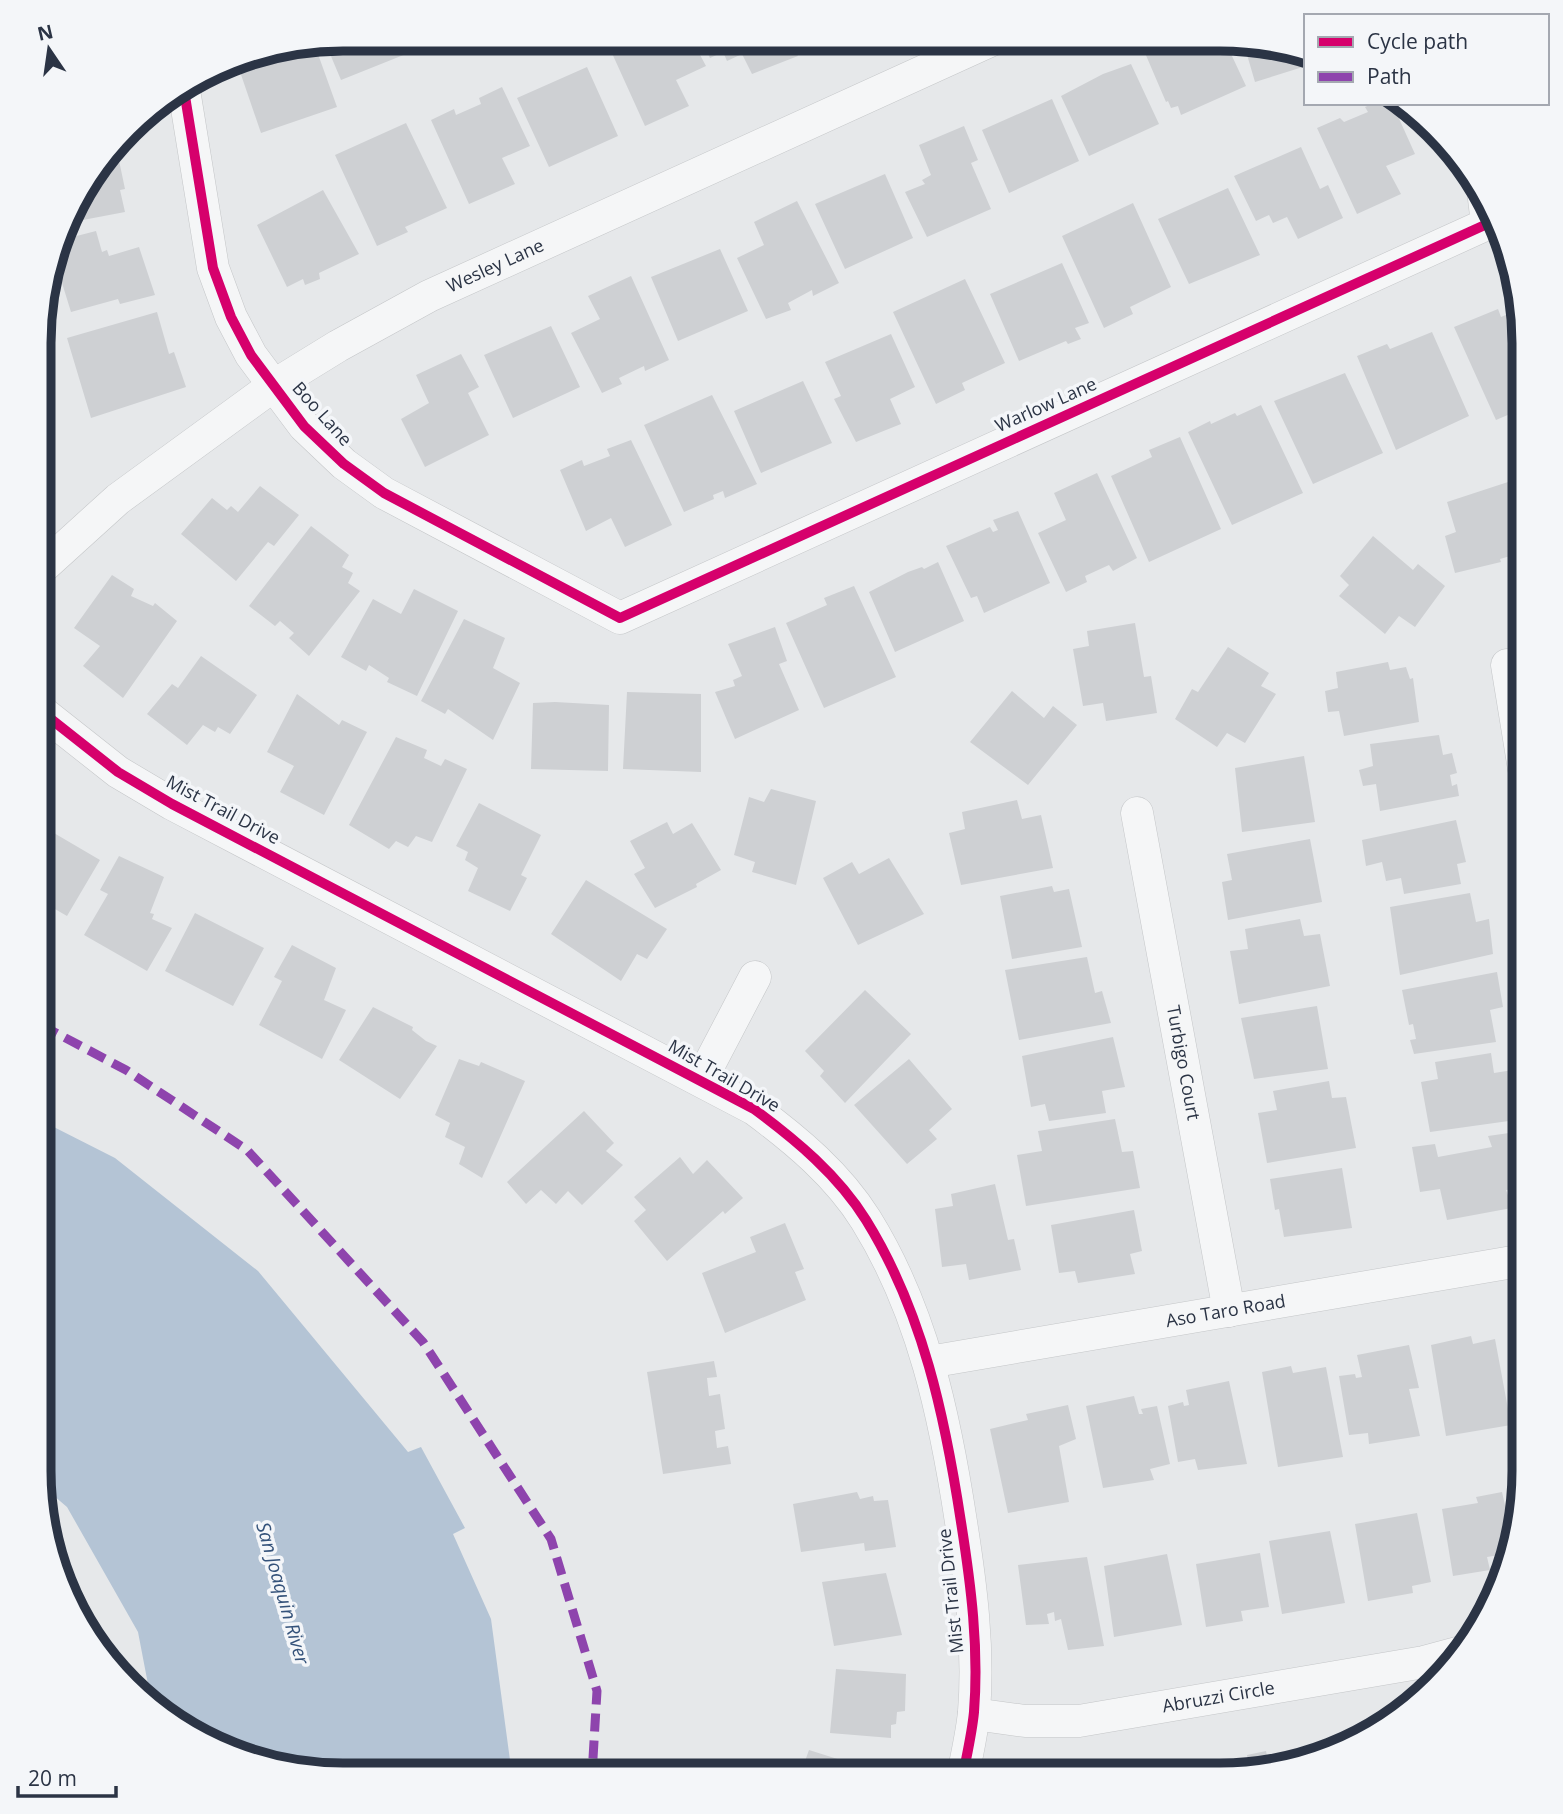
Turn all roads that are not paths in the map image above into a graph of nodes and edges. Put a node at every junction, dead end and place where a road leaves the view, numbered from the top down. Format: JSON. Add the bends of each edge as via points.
{"nodes":[{"id":1,"x":968,"y":51,"type":"edge"},
{"id":2,"x":185,"y":97,"type":"edge"},
{"id":3,"x":1487,"y":224,"type":"edge"},
{"id":4,"x":273,"y":386,"type":"junction"},
{"id":5,"x":51,"y":560,"type":"edge"},
{"id":6,"x":620,"y":618,"type":"joint"},
{"id":7,"x":1507,"y":665,"type":"dead end"},
{"id":8,"x":1512,"y":696,"type":"edge"},
{"id":9,"x":51,"y":719,"type":"edge"},
{"id":10,"x":1137,"y":813,"type":"dead end"},
{"id":11,"x":755,"y":976,"type":"dead end"},
{"id":12,"x":701,"y":1080,"type":"junction"},
{"id":13,"x":1512,"y":1262,"type":"edge"},
{"id":14,"x":1229,"y":1311,"type":"junction"},
{"id":15,"x":929,"y":1362,"type":"junction"},
{"id":16,"x":1446,"y":1656,"type":"edge"},
{"id":17,"x":974,"y":1714,"type":"junction"},
{"id":18,"x":965,"y":1763,"type":"edge"}],
"edges":[{"from":1,"to":4,"type":"street","name":"Wesley Lane","via":[[429,296]]},
{"from":2,"to":4,"type":"street","name":"Boo Lane","via":[[213,268],[231,317]]},
{"from":3,"to":6,"type":"street","name":"Warlow Lane"},
{"from":4,"to":5,"type":"street","name":"Wesley Lane","via":[[118,499]]},
{"from":4,"to":6,"type":"street","name":"Boo Lane","via":[[304,426],[384,493]]},
{"from":7,"to":8,"type":"street"},
{"from":9,"to":12,"type":"street","name":"Mist Trail Drive","via":[[118,772],[172,804]]},
{"from":10,"to":14,"type":"street","name":"Turbigo Court"},
{"from":11,"to":12,"type":"street"},
{"from":12,"to":15,"type":"street","name":"Mist Trail Drive","via":[[754,1109],[832,1175],[865,1219],[894,1272]]},
{"from":13,"to":14,"type":"street","name":"Aso Taro Road"},
{"from":14,"to":15,"type":"street","name":"Aso Taro Road"},
{"from":15,"to":17,"type":"street","name":"Mist Trail Drive","via":[[947,1431],[972,1594]]},
{"from":16,"to":17,"type":"street","name":"Abruzzi Circle","via":[[1079,1721],[1025,1721]]},
{"from":17,"to":18,"type":"street","name":"Mist Trail Drive"}]}
